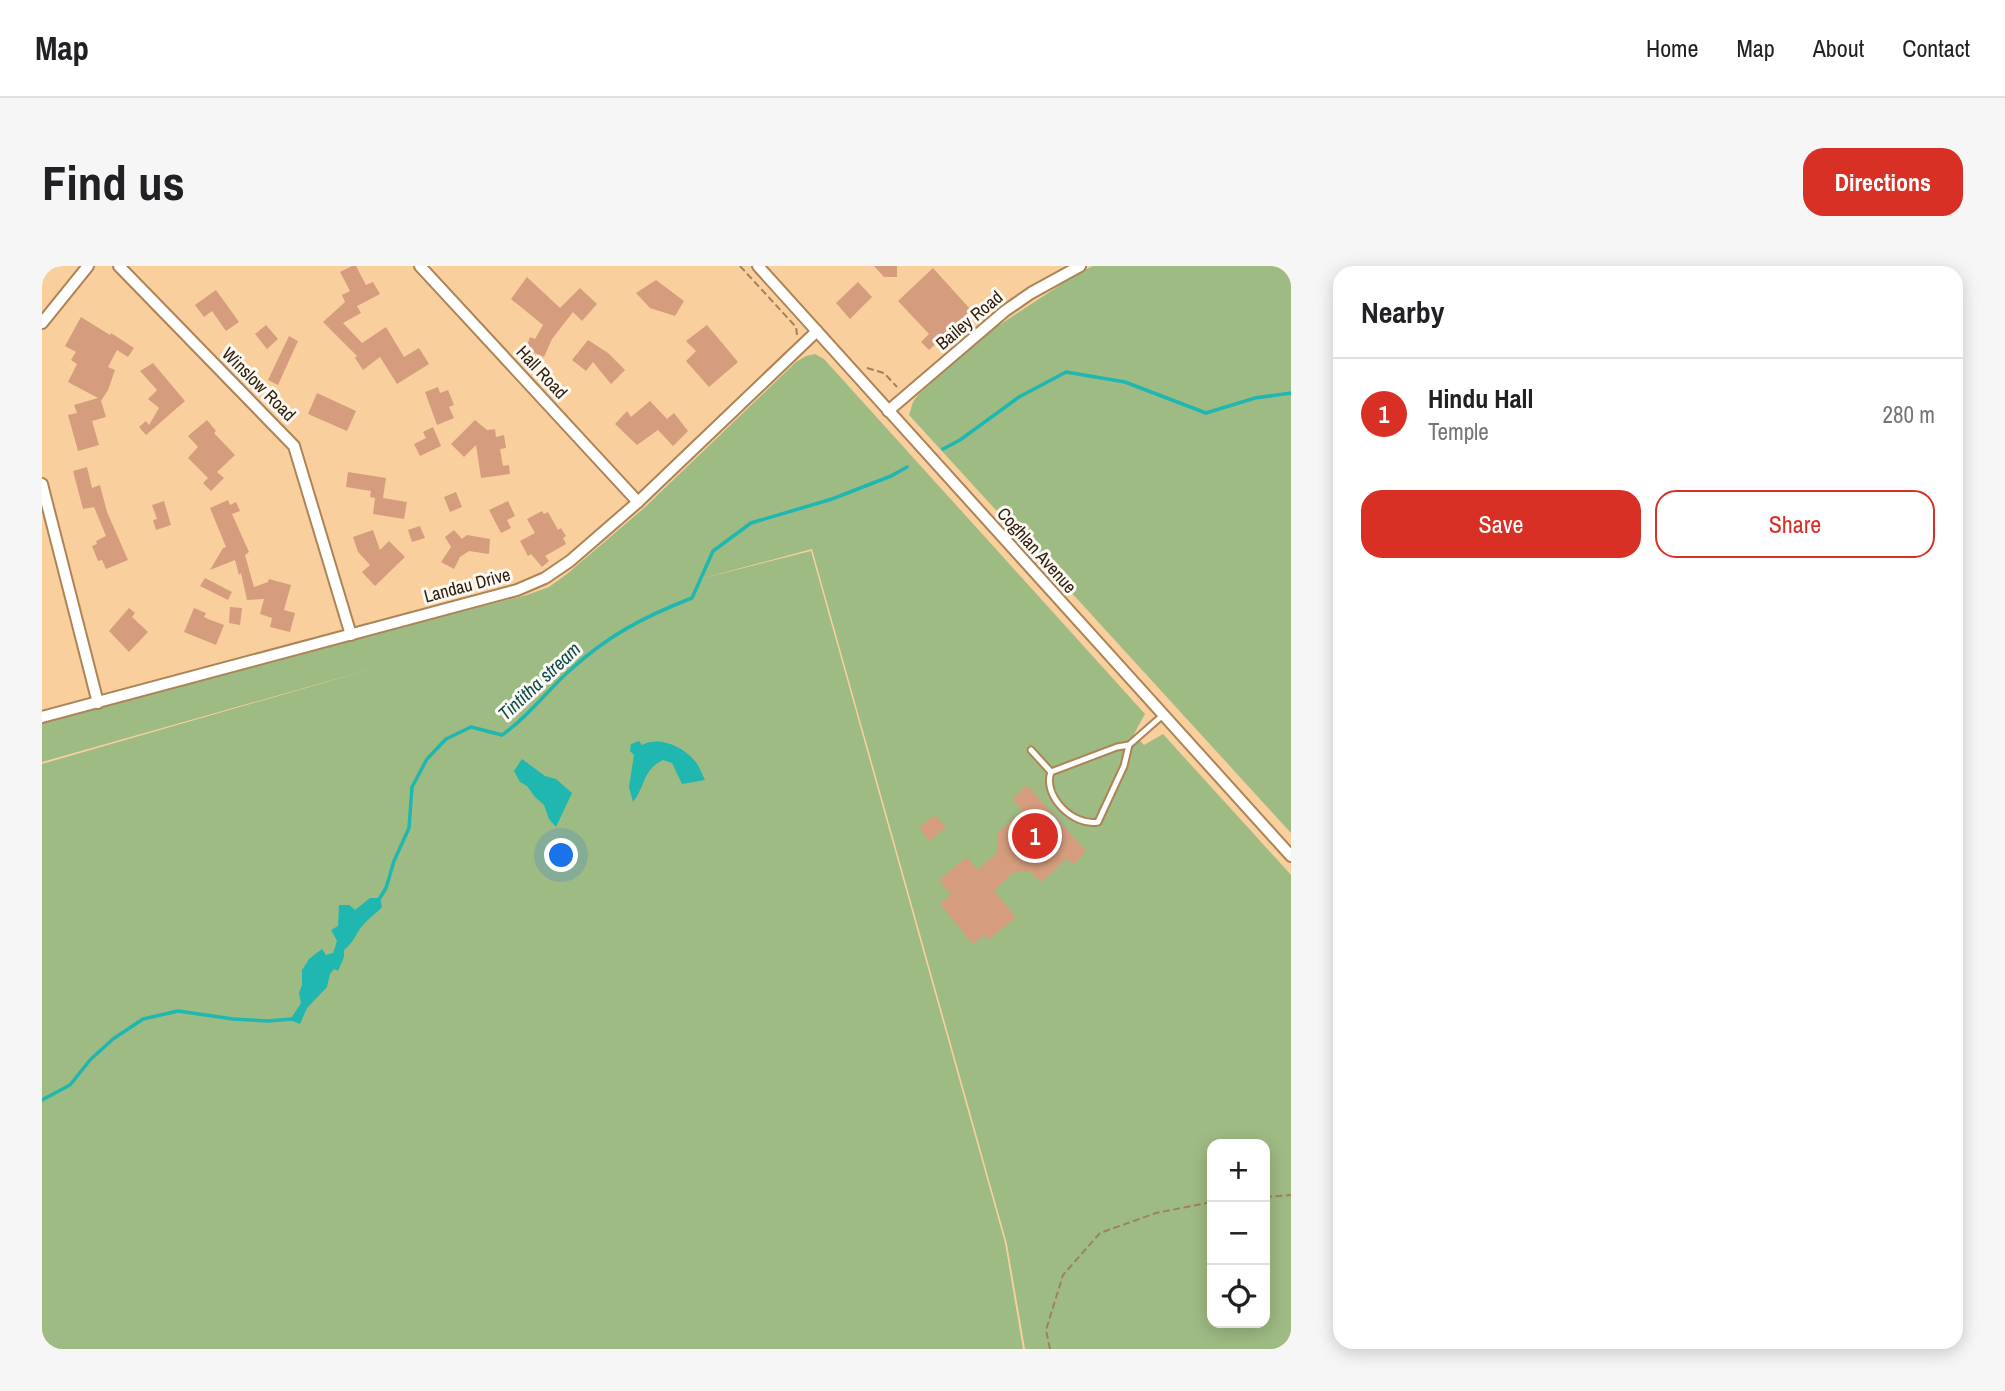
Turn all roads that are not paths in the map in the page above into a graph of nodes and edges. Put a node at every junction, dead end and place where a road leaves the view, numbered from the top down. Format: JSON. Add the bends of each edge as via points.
{"nodes":[{"id":1,"x":88,"y":266,"type":"edge"},
{"id":2,"x":119,"y":266,"type":"edge"},
{"id":3,"x":421,"y":266,"type":"edge"},
{"id":4,"x":758,"y":266,"type":"edge"},
{"id":5,"x":1080,"y":266,"type":"edge"},
{"id":6,"x":42,"y":323,"type":"edge"},
{"id":7,"x":817,"y":331,"type":"junction"},
{"id":8,"x":888,"y":411,"type":"junction"},
{"id":9,"x":42,"y":484,"type":"edge"},
{"id":10,"x":638,"y":502,"type":"junction"},
{"id":11,"x":45,"y":504,"type":"edge"},
{"id":12,"x":351,"y":635,"type":"junction"},
{"id":13,"x":97,"y":703,"type":"junction"},
{"id":14,"x":1163,"y":715,"type":"junction"},
{"id":15,"x":42,"y":717,"type":"edge"},
{"id":16,"x":1129,"y":745,"type":"junction"},
{"id":17,"x":1031,"y":750,"type":"dead end"},
{"id":18,"x":1051,"y":772,"type":"junction"},
{"id":19,"x":1291,"y":856,"type":"edge"}],
"edges":[{"from":1,"to":6,"type":"street"},
{"from":2,"to":12,"type":"street","name":"Winslow Road","via":[[294,446]]},
{"from":3,"to":10,"type":"street","name":"Hall Road"},
{"from":4,"to":7,"type":"street","name":"Coghlan Avenue"},
{"from":5,"to":8,"type":"street","name":"Bailey Road","via":[[1005,311]]},
{"from":7,"to":8,"type":"street","name":"Coghlan Avenue"},
{"from":7,"to":10,"type":"street","name":"Landau Drive"},
{"from":8,"to":14,"type":"street","name":"Coghlan Avenue"},
{"from":9,"to":11,"type":"street"},
{"from":10,"to":12,"type":"street","name":"Landau Drive","via":[[545,578],[517,590]]},
{"from":11,"to":13,"type":"street"},
{"from":12,"to":13,"type":"street","name":"Landau Drive"},
{"from":13,"to":15,"type":"street","name":"Landau Drive"},
{"from":14,"to":16,"type":"lane"},
{"from":14,"to":19,"type":"street","name":"Coghlan Avenue"},
{"from":16,"to":18,"type":"lane"},
{"from":16,"to":18,"type":"lane","via":[[1098,822],[1081,821],[1060,806],[1051,791]]},
{"from":17,"to":18,"type":"lane"}]}
